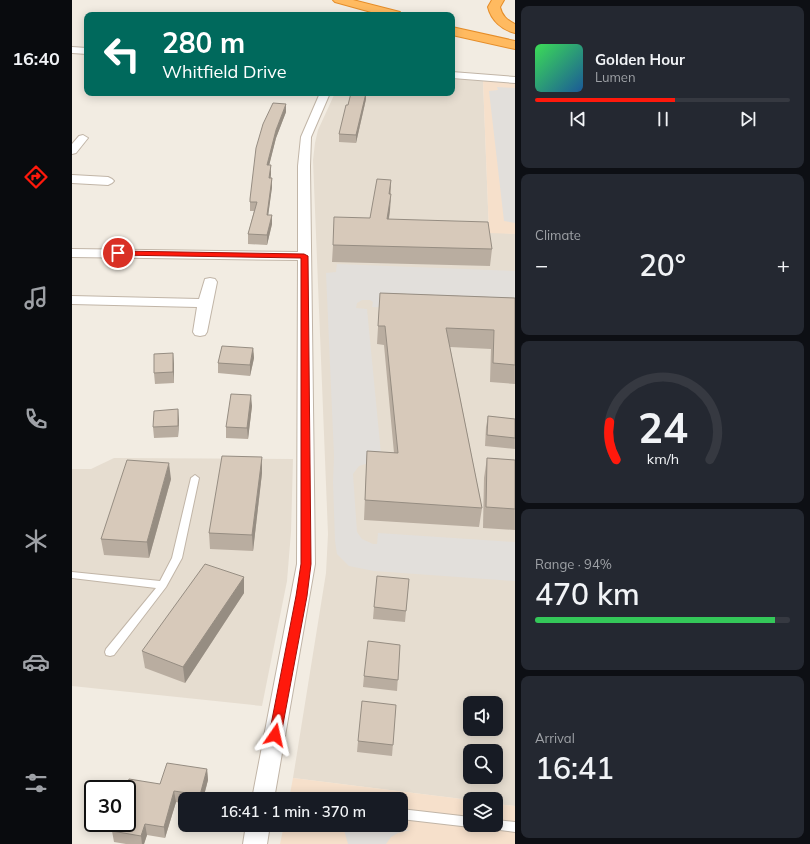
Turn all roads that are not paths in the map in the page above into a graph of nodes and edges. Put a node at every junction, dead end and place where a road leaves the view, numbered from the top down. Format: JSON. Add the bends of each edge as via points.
{"nodes":[{"id":1,"x":339,"y":0,"type":"edge"},
{"id":2,"x":498,"y":0,"type":"edge"},
{"id":3,"x":385,"y":12,"type":"edge"},
{"id":4,"x":515,"y":29,"type":"edge"},
{"id":5,"x":455,"y":31,"type":"edge"},
{"id":6,"x":515,"y":45,"type":"edge"},
{"id":7,"x":72,"y":50,"type":"edge"},
{"id":8,"x":84,"y":51,"type":"edge"},
{"id":9,"x":455,"y":75,"type":"edge"},
{"id":10,"x":515,"y":80,"type":"edge"},
{"id":11,"x":324,"y":96,"type":"edge"},
{"id":12,"x":83,"y":138,"type":"dead end"},
{"id":13,"x":72,"y":151,"type":"edge"},
{"id":14,"x":72,"y":179,"type":"edge"},
{"id":15,"x":108,"y":181,"type":"dead end"},
{"id":16,"x":72,"y":253,"type":"edge"},
{"id":17,"x":304,"y":256,"type":"junction"},
{"id":18,"x":210,"y":282,"type":"dead end"},
{"id":19,"x":72,"y":300,"type":"edge"},
{"id":20,"x":205,"y":303,"type":"junction"},
{"id":21,"x":200,"y":332,"type":"dead end"},
{"id":22,"x":195,"y":478,"type":"dead end"},
{"id":23,"x":72,"y":575,"type":"edge"},
{"id":24,"x":163,"y":585,"type":"junction"},
{"id":25,"x":110,"y":652,"type":"dead end"},
{"id":26,"x":265,"y":792,"type":"edge"},
{"id":27,"x":408,"y":815,"type":"edge"},
{"id":28,"x":463,"y":821,"type":"edge"},
{"id":29,"x":503,"y":826,"type":"edge"},
{"id":30,"x":515,"y":827,"type":"edge"},
{"id":31,"x":257,"y":832,"type":"edge"},
{"id":32,"x":255,"y":844,"type":"edge"}],
"edges":[{"from":1,"to":3,"type":"highway"},
{"from":2,"to":4,"type":"highway","via":[[494,7],[496,15]]},
{"from":5,"to":6,"type":"highway"},
{"from":7,"to":8,"type":"street"},
{"from":9,"to":10,"type":"street"},
{"from":11,"to":17,"type":"street","via":[[306,137]]},
{"from":12,"to":13,"type":"street"},
{"from":14,"to":15,"type":"street"},
{"from":16,"to":17,"type":"street"},
{"from":17,"to":26,"type":"street","via":[[306,564]]},
{"from":18,"to":20,"type":"street"},
{"from":19,"to":20,"type":"street"},
{"from":20,"to":21,"type":"street"},
{"from":22,"to":24,"type":"lane","via":[[177,558]]},
{"from":23,"to":24,"type":"lane"},
{"from":24,"to":25,"type":"lane"},
{"from":27,"to":28,"type":"lane"},
{"from":29,"to":30,"type":"lane"},
{"from":31,"to":32,"type":"street"}]}
